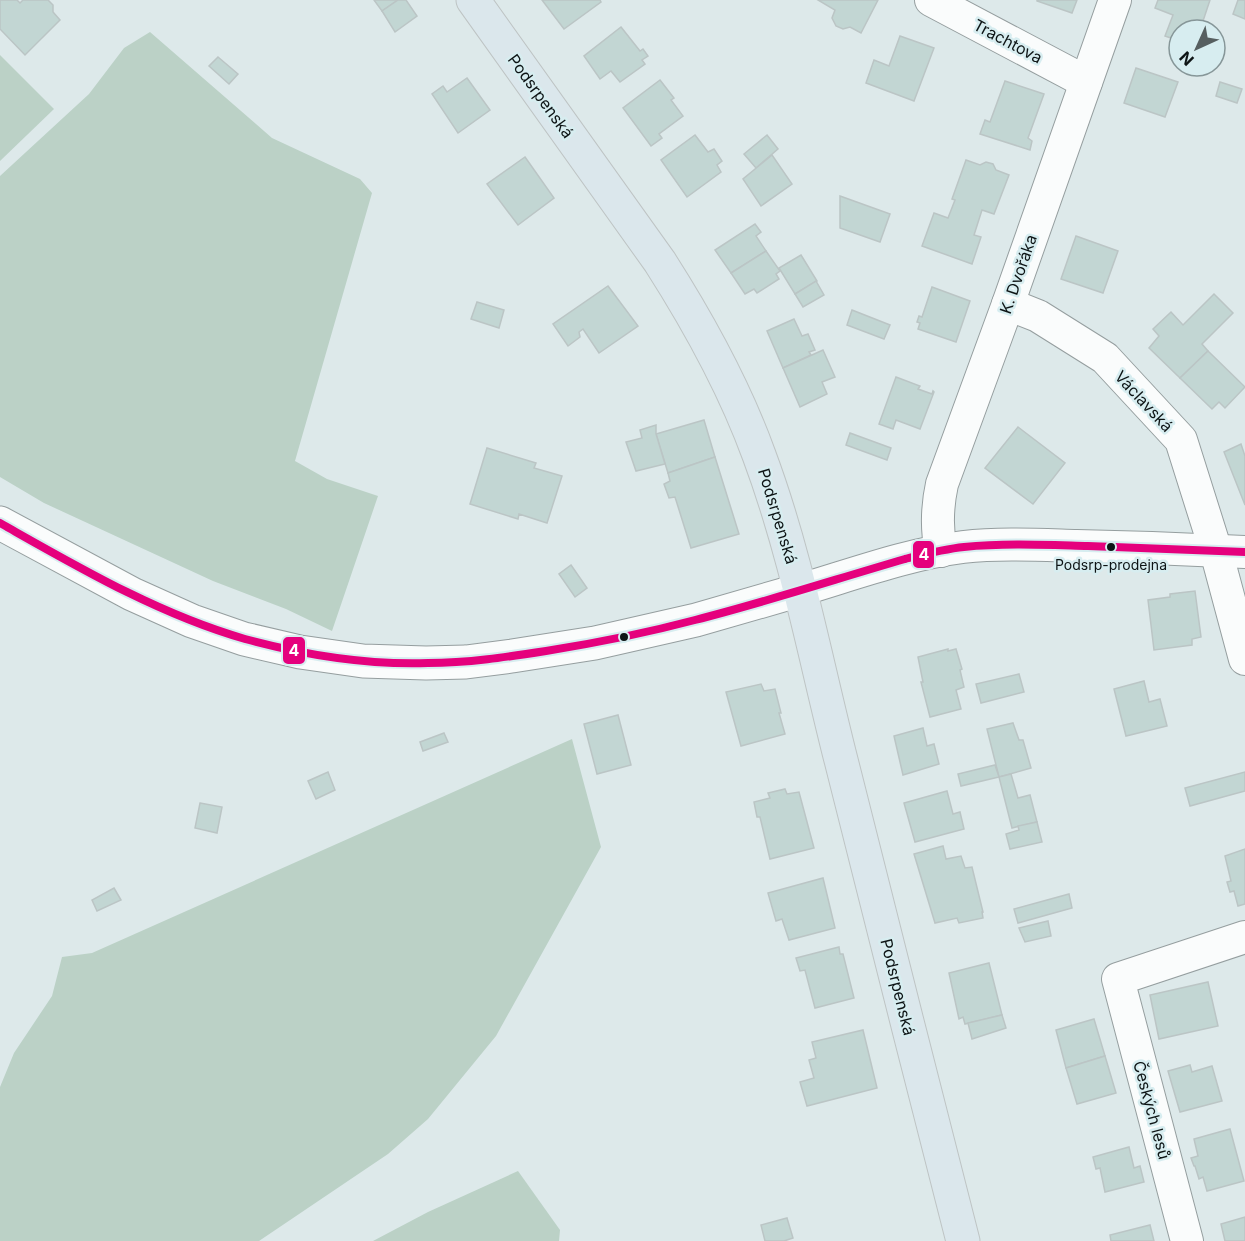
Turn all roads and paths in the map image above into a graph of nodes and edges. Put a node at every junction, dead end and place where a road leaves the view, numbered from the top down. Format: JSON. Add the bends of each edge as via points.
{"nodes":[{"id":1,"x":473,"y":0,"type":"edge"},
{"id":2,"x":931,"y":0,"type":"edge"},
{"id":3,"x":1114,"y":0,"type":"edge"},
{"id":4,"x":1086,"y":82,"type":"junction"},
{"id":5,"x":1008,"y":304,"type":"junction"},
{"id":6,"x":0,"y":523,"type":"edge"},
{"id":7,"x":941,"y":551,"type":"junction"},
{"id":8,"x":1231,"y":551,"type":"edge"},
{"id":9,"x":800,"y":590,"type":"junction"},
{"id":10,"x":1245,"y":659,"type":"edge"},
{"id":11,"x":1245,"y":937,"type":"edge"},
{"id":12,"x":963,"y":1241,"type":"edge"},
{"id":13,"x":1187,"y":1241,"type":"edge"}],
"edges":[{"from":1,"to":9,"type":"main road","name":"Podsrpenská","via":[[660,262],[712,348],[759,453]]},
{"from":2,"to":4,"type":"street","name":"Trachtova"},
{"from":3,"to":4,"type":"street","name":"K. Dvořáka"},
{"from":4,"to":5,"type":"street","name":"K. Dvořáka"},
{"from":5,"to":7,"type":"street","name":"K. Dvořáka","via":[[942,484],[937,517]]},
{"from":5,"to":8,"type":"street","name":"Václavská","via":[[1038,316],[1105,358],[1181,440]]},
{"from":6,"to":9,"type":"street","via":[[132,594],[192,621],[244,639],[363,661],[466,662],[595,643],[696,620]]},
{"from":7,"to":8,"type":"street","via":[[1012,545]]},
{"from":7,"to":9,"type":"street"},
{"from":8,"to":10,"type":"street","name":"Václavská"},
{"from":9,"to":12,"type":"main road","name":"Podsrpenská"},
{"from":11,"to":13,"type":"street","name":"Českých lesů","via":[[1118,979]]}]}
